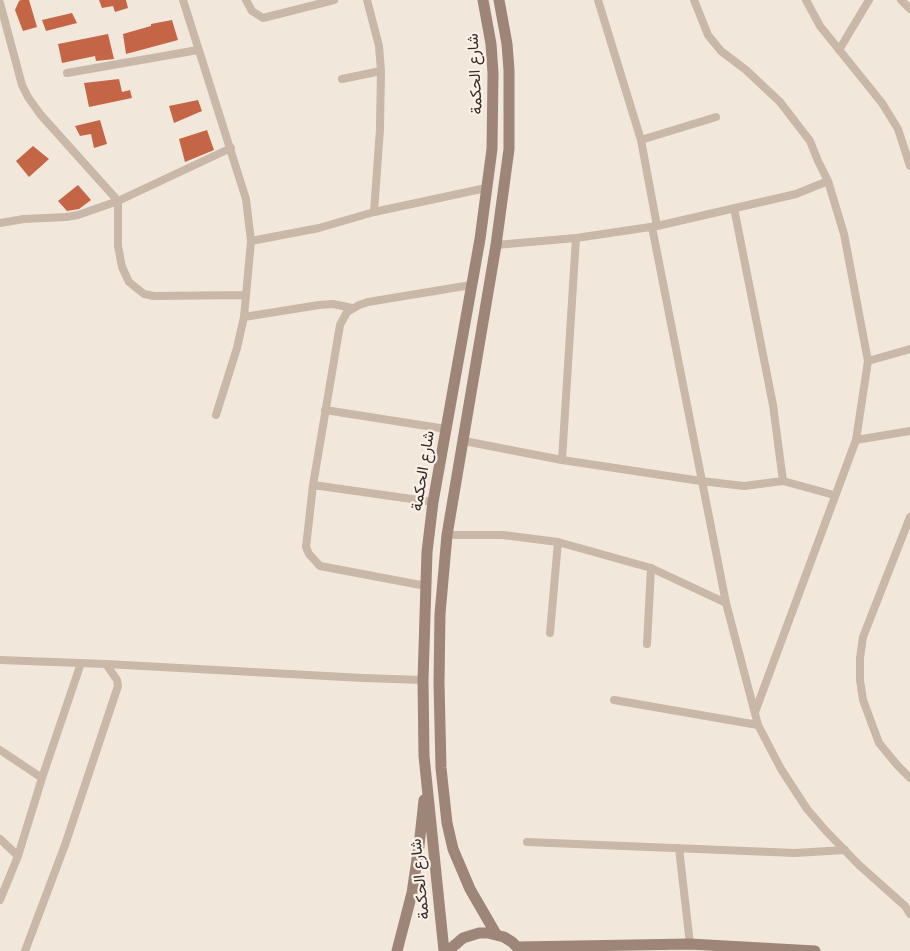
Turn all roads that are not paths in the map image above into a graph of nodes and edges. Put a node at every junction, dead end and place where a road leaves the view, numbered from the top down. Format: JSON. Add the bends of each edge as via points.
{"nodes":[{"id":1,"x":183,"y":0,"type":"edge"},
{"id":2,"x":246,"y":0,"type":"edge"},
{"id":3,"x":334,"y":0,"type":"edge"},
{"id":4,"x":367,"y":0,"type":"edge"},
{"id":5,"x":483,"y":0,"type":"edge"},
{"id":6,"x":499,"y":0,"type":"edge"},
{"id":7,"x":598,"y":0,"type":"edge"},
{"id":8,"x":694,"y":0,"type":"edge"},
{"id":9,"x":806,"y":0,"type":"edge"},
{"id":10,"x":870,"y":0,"type":"edge"},
{"id":11,"x":901,"y":0,"type":"edge"},
{"id":12,"x":0,"y":3,"type":"edge"},
{"id":13,"x":910,"y":9,"type":"edge"},
{"id":14,"x":198,"y":50,"type":"junction"},
{"id":15,"x":839,"y":50,"type":"junction"},
{"id":16,"x":381,"y":71,"type":"junction"},
{"id":17,"x":67,"y":73,"type":"dead end"},
{"id":18,"x":342,"y":79,"type":"dead end"},
{"id":19,"x":716,"y":117,"type":"dead end"},
{"id":20,"x":641,"y":140,"type":"junction"},
{"id":21,"x":231,"y":148,"type":"junction"},
{"id":22,"x":910,"y":166,"type":"edge"},
{"id":23,"x":828,"y":181,"type":"junction"},
{"id":24,"x":486,"y":188,"type":"junction"},
{"id":25,"x":118,"y":201,"type":"junction"},
{"id":26,"x":734,"y":208,"type":"junction"},
{"id":27,"x":374,"y":212,"type":"junction"},
{"id":28,"x":0,"y":223,"type":"edge"},
{"id":29,"x":655,"y":227,"type":"junction"},
{"id":30,"x":576,"y":238,"type":"junction"},
{"id":31,"x":251,"y":241,"type":"junction"},
{"id":32,"x":496,"y":245,"type":"junction"},
{"id":33,"x":471,"y":285,"type":"junction"},
{"id":34,"x":246,"y":295,"type":"junction"},
{"id":35,"x":352,"y":308,"type":"junction"},
{"id":36,"x":244,"y":317,"type":"junction"},
{"id":37,"x":910,"y":349,"type":"edge"},
{"id":38,"x":868,"y":361,"type":"junction"},
{"id":39,"x":325,"y":410,"type":"junction"},
{"id":40,"x":216,"y":415,"type":"dead end"},
{"id":41,"x":446,"y":429,"type":"junction"},
{"id":42,"x":910,"y":431,"type":"edge"},
{"id":43,"x":856,"y":440,"type":"junction"},
{"id":44,"x":464,"y":441,"type":"junction"},
{"id":45,"x":562,"y":460,"type":"junction"},
{"id":46,"x":783,"y":481,"type":"junction"},
{"id":47,"x":701,"y":482,"type":"junction"},
{"id":48,"x":313,"y":485,"type":"junction"},
{"id":49,"x":834,"y":495,"type":"junction"},
{"id":50,"x":433,"y":502,"type":"junction"},
{"id":51,"x":910,"y":517,"type":"edge"},
{"id":52,"x":447,"y":536,"type":"junction"},
{"id":53,"x":558,"y":542,"type":"junction"},
{"id":54,"x":651,"y":568,"type":"junction"},
{"id":55,"x":426,"y":586,"type":"junction"},
{"id":56,"x":726,"y":603,"type":"junction"},
{"id":57,"x":550,"y":633,"type":"dead end"},
{"id":58,"x":647,"y":644,"type":"dead end"},
{"id":59,"x":0,"y":660,"type":"edge"},
{"id":60,"x":80,"y":663,"type":"junction"},
{"id":61,"x":106,"y":664,"type":"junction"},
{"id":62,"x":423,"y":680,"type":"junction"},
{"id":63,"x":614,"y":700,"type":"dead end"},
{"id":64,"x":755,"y":712,"type":"junction"},
{"id":65,"x":758,"y":725,"type":"junction"},
{"id":66,"x":0,"y":750,"type":"edge"},
{"id":67,"x":42,"y":778,"type":"junction"},
{"id":68,"x":910,"y":778,"type":"edge"},
{"id":69,"x":425,"y":781,"type":"junction"},
{"id":70,"x":0,"y":839,"type":"edge"},
{"id":71,"x":527,"y":842,"type":"dead end"},
{"id":72,"x":679,"y":848,"type":"junction"},
{"id":73,"x":844,"y":850,"type":"junction"},
{"id":74,"x":18,"y":856,"type":"junction"},
{"id":75,"x":0,"y":900,"type":"edge"},
{"id":76,"x":910,"y":914,"type":"edge"},
{"id":77,"x":496,"y":934,"type":"junction"},
{"id":78,"x":690,"y":944,"type":"junction"},
{"id":79,"x":520,"y":949,"type":"edge"},
{"id":80,"x":25,"y":951,"type":"edge"},
{"id":81,"x":397,"y":951,"type":"edge"},
{"id":82,"x":446,"y":951,"type":"edge"},
{"id":83,"x":814,"y":951,"type":"edge"}],
"edges":[{"from":1,"to":14,"type":"street"},
{"from":2,"to":3,"type":"street","via":[[252,11],[263,18]]},
{"from":4,"to":16,"type":"street","via":[[379,46]]},
{"from":5,"to":24,"type":"street","name":"شارع الحكمة","via":[[491,44],[494,90],[492,149]]},
{"from":6,"to":32,"type":"street","name":"شارع الحكمة","via":[[507,44],[509,150]]},
{"from":7,"to":20,"type":"street"},
{"from":8,"to":23,"type":"street","via":[[708,35],[721,51],[746,70],[795,120],[810,141]]},
{"from":9,"to":15,"type":"street","via":[[820,26]]},
{"from":10,"to":15,"type":"street"},
{"from":11,"to":13,"type":"street"},
{"from":12,"to":25,"type":"street","via":[[28,97]]},
{"from":14,"to":17,"type":"street"},
{"from":14,"to":21,"type":"street"},
{"from":15,"to":22,"type":"street","via":[[882,103],[898,129]]},
{"from":16,"to":18,"type":"street"},
{"from":16,"to":27,"type":"street"},
{"from":19,"to":20,"type":"street"},
{"from":20,"to":29,"type":"street"},
{"from":21,"to":25,"type":"street"},
{"from":21,"to":31,"type":"street","via":[[246,199]]},
{"from":23,"to":26,"type":"street","via":[[796,194]]},
{"from":23,"to":38,"type":"street","via":[[844,234]]},
{"from":24,"to":27,"type":"street"},
{"from":24,"to":33,"type":"street","name":"شارع الحكمة"},
{"from":25,"to":28,"type":"street","via":[[66,217]]},
{"from":25,"to":34,"type":"street","via":[[117,229],[122,267],[136,289],[144,294],[168,297]]},
{"from":26,"to":29,"type":"street"},
{"from":26,"to":46,"type":"street","via":[[773,404]]},
{"from":27,"to":31,"type":"street","via":[[319,228]]},
{"from":29,"to":30,"type":"street"},
{"from":29,"to":47,"type":"street"},
{"from":30,"to":32,"type":"street"},
{"from":30,"to":45,"type":"street"},
{"from":31,"to":34,"type":"street"},
{"from":32,"to":44,"type":"street","name":"شارع الحكمة"},
{"from":33,"to":35,"type":"street","via":[[368,302]]},
{"from":33,"to":41,"type":"street","name":"شارع الحكمة"},
{"from":34,"to":36,"type":"street"},
{"from":35,"to":36,"type":"street","via":[[319,305]]},
{"from":35,"to":39,"type":"street","via":[[340,325]]},
{"from":36,"to":40,"type":"street"},
{"from":37,"to":38,"type":"street"},
{"from":38,"to":43,"type":"street"},
{"from":39,"to":41,"type":"street"},
{"from":39,"to":48,"type":"street"},
{"from":41,"to":50,"type":"street","name":"شارع الحكمة"},
{"from":42,"to":43,"type":"street"},
{"from":43,"to":49,"type":"street"},
{"from":44,"to":45,"type":"street"},
{"from":44,"to":52,"type":"street","name":"شارع الحكمة"},
{"from":45,"to":47,"type":"street"},
{"from":46,"to":47,"type":"street","via":[[744,486]]},
{"from":46,"to":49,"type":"street"},
{"from":47,"to":56,"type":"street"},
{"from":48,"to":50,"type":"street"},
{"from":48,"to":55,"type":"street","via":[[306,547],[320,566]]},
{"from":49,"to":64,"type":"street"},
{"from":50,"to":55,"type":"street","name":"شارع الحكمة"},
{"from":51,"to":68,"type":"street","via":[[863,637],[860,680],[863,700],[879,743]]},
{"from":52,"to":53,"type":"street","via":[[503,535]]},
{"from":52,"to":77,"type":"street","name":"شارع الحكمة","via":[[440,614],[439,720],[447,823],[453,849],[470,889]]},
{"from":53,"to":54,"type":"street"},
{"from":53,"to":57,"type":"street"},
{"from":54,"to":56,"type":"street"},
{"from":54,"to":58,"type":"street"},
{"from":55,"to":62,"type":"street","name":"شارع الحكمة"},
{"from":56,"to":64,"type":"street"},
{"from":59,"to":60,"type":"street"},
{"from":60,"to":61,"type":"street"},
{"from":60,"to":67,"type":"street"},
{"from":61,"to":62,"type":"street"},
{"from":61,"to":80,"type":"street","via":[[118,686],[65,845]]},
{"from":62,"to":69,"type":"street","name":"شارع الحكمة"},
{"from":63,"to":65,"type":"street"},
{"from":64,"to":65,"type":"street"},
{"from":65,"to":73,"type":"street","via":[[790,786]]},
{"from":66,"to":67,"type":"street"},
{"from":67,"to":74,"type":"street"},
{"from":69,"to":81,"type":"street","via":[[412,893]]},
{"from":69,"to":82,"type":"street","name":"شارع الحكمة"},
{"from":70,"to":74,"type":"street"},
{"from":71,"to":72,"type":"street"},
{"from":72,"to":73,"type":"street","via":[[795,853]]},
{"from":72,"to":78,"type":"street"},
{"from":73,"to":76,"type":"street"},
{"from":74,"to":75,"type":"street"},
{"from":77,"to":79,"type":"street"},
{"from":77,"to":82,"type":"street","via":[[471,935]]},
{"from":78,"to":79,"type":"street"},
{"from":78,"to":83,"type":"street"}]}
